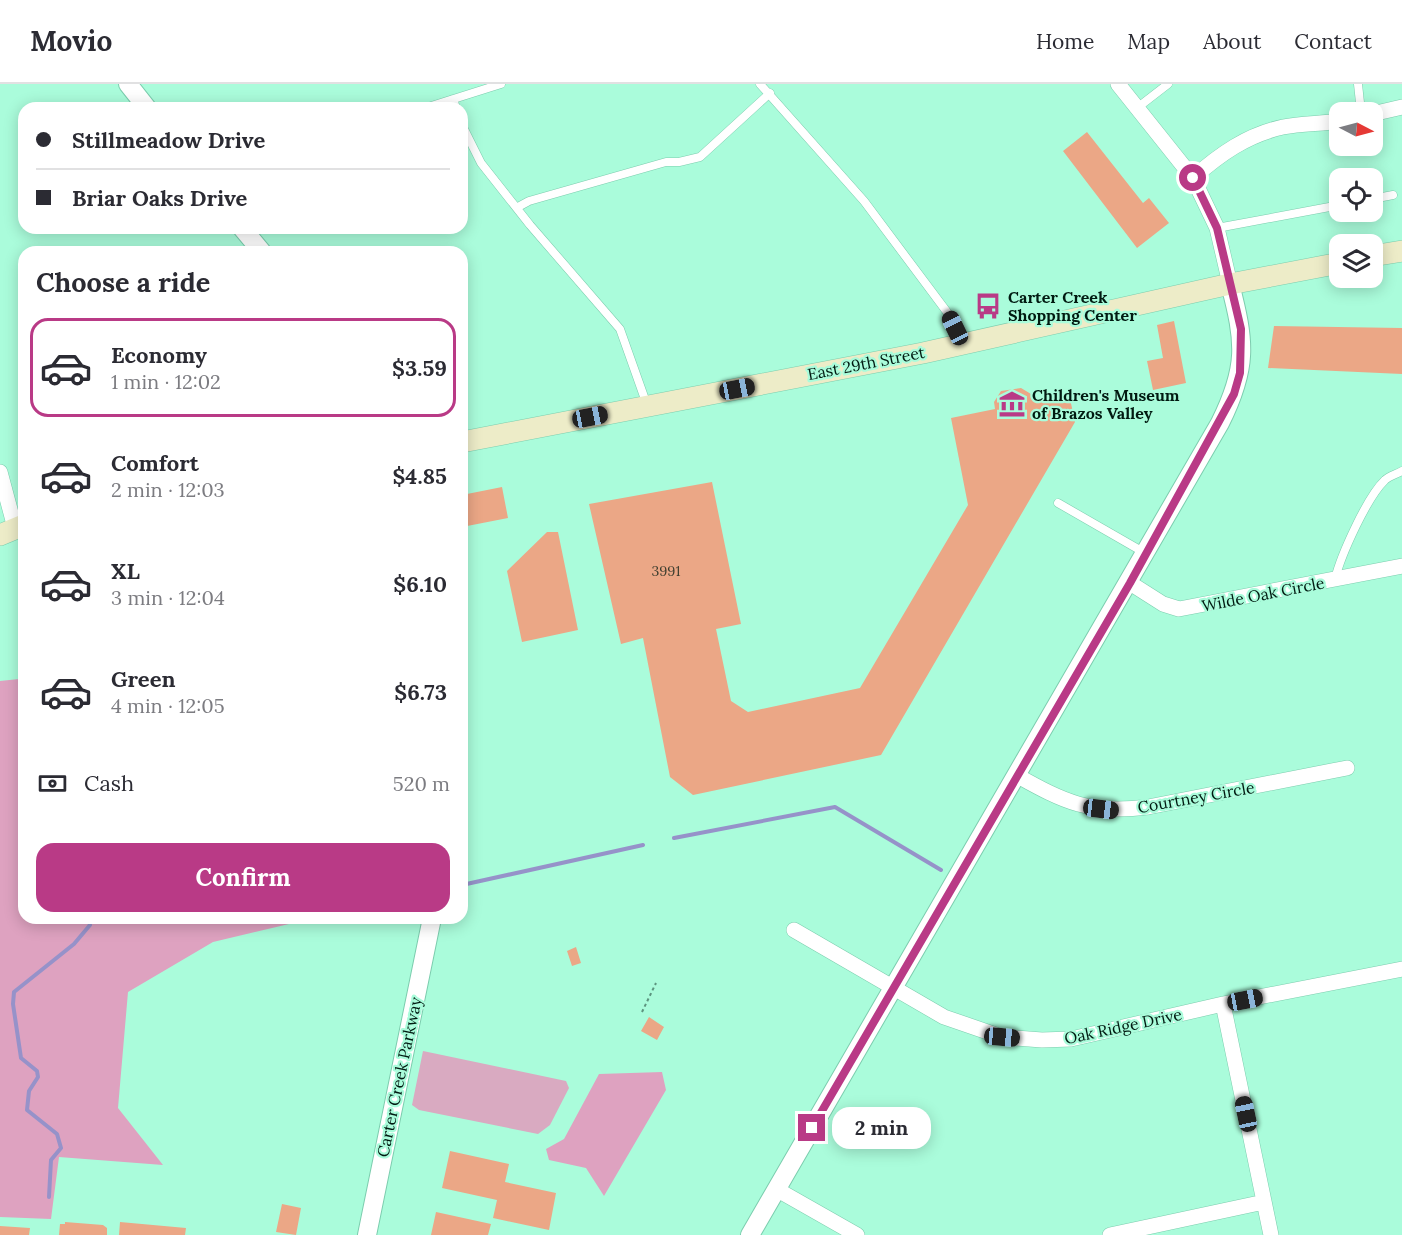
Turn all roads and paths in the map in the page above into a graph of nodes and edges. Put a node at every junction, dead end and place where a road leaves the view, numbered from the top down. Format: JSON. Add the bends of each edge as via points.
{"nodes":[{"id":1,"x":128,"y":84,"type":"edge"},
{"id":2,"x":501,"y":84,"type":"edge"},
{"id":3,"x":760,"y":84,"type":"edge"},
{"id":4,"x":1118,"y":84,"type":"edge"},
{"id":5,"x":1168,"y":84,"type":"edge"},
{"id":6,"x":1358,"y":84,"type":"edge"},
{"id":7,"x":770,"y":93,"type":"junction"},
{"id":8,"x":453,"y":99,"type":"junction"},
{"id":9,"x":142,"y":102,"type":"edge"},
{"id":10,"x":444,"y":102,"type":"edge"},
{"id":11,"x":454,"y":102,"type":"edge"},
{"id":12,"x":1360,"y":102,"type":"edge"},
{"id":13,"x":1402,"y":107,"type":"edge"},
{"id":14,"x":1137,"y":108,"type":"junction"},
{"id":15,"x":1383,"y":111,"type":"edge"},
{"id":16,"x":1329,"y":122,"type":"edge"},
{"id":17,"x":468,"y":139,"type":"edge"},
{"id":18,"x":1193,"y":178,"type":"junction"},
{"id":19,"x":1393,"y":195,"type":"dead end"},
{"id":20,"x":1383,"y":197,"type":"edge"},
{"id":21,"x":518,"y":207,"type":"junction"},
{"id":22,"x":1329,"y":207,"type":"edge"},
{"id":23,"x":1217,"y":228,"type":"junction"},
{"id":24,"x":247,"y":234,"type":"edge"},
{"id":25,"x":257,"y":246,"type":"edge"},
{"id":26,"x":1402,"y":251,"type":"edge"},
{"id":27,"x":1383,"y":254,"type":"edge"},
{"id":28,"x":1329,"y":265,"type":"edge"},
{"id":29,"x":1230,"y":284,"type":"junction"},
{"id":30,"x":962,"y":343,"type":"junction"},
{"id":31,"x":647,"y":406,"type":"junction"},
{"id":32,"x":468,"y":441,"type":"edge"},
{"id":33,"x":1402,"y":471,"type":"edge"},
{"id":34,"x":0,"y":472,"type":"edge"},
{"id":35,"x":1058,"y":503,"type":"dead end"},
{"id":36,"x":13,"y":529,"type":"edge"},
{"id":37,"x":1146,"y":554,"type":"junction"},
{"id":38,"x":1402,"y":566,"type":"edge"},
{"id":39,"x":1335,"y":579,"type":"junction"},
{"id":40,"x":1130,"y":583,"type":"junction"},
{"id":41,"x":1347,"y":768,"type":"dead end"},
{"id":42,"x":1016,"y":775,"type":"junction"},
{"id":43,"x":431,"y":924,"type":"edge"},
{"id":44,"x":794,"y":930,"type":"dead end"},
{"id":45,"x":1402,"y":969,"type":"edge"},
{"id":46,"x":656,"y":983,"type":"dead end"},
{"id":47,"x":894,"y":986,"type":"junction"},
{"id":48,"x":1223,"y":1004,"type":"junction"},
{"id":49,"x":642,"y":1012,"type":"dead end"},
{"id":50,"x":776,"y":1189,"type":"junction"},
{"id":51,"x":1264,"y":1202,"type":"junction"},
{"id":52,"x":366,"y":1235,"type":"edge"},
{"id":53,"x":750,"y":1235,"type":"edge"},
{"id":54,"x":857,"y":1235,"type":"edge"},
{"id":55,"x":1110,"y":1235,"type":"edge"},
{"id":56,"x":1271,"y":1235,"type":"edge"}],
"edges":[{"from":1,"to":9,"type":"street"},
{"from":2,"to":8,"type":"lane"},
{"from":3,"to":7,"type":"lane"},
{"from":4,"to":14,"type":"street"},
{"from":5,"to":14,"type":"lane"},
{"from":6,"to":12,"type":"lane"},
{"from":7,"to":21,"type":"lane","via":[[700,157],[666,162]]},
{"from":7,"to":30,"type":"lane","via":[[864,201],[947,312]]},
{"from":8,"to":10,"type":"lane"},
{"from":8,"to":11,"type":"lane"},
{"from":13,"to":15,"type":"street"},
{"from":14,"to":18,"type":"street"},
{"from":16,"to":18,"type":"street","via":[[1283,127],[1238,143]]},
{"from":17,"to":21,"type":"lane"},
{"from":18,"to":23,"type":"street"},
{"from":19,"to":20,"type":"lane"},
{"from":21,"to":31,"type":"lane","via":[[620,329]]},
{"from":22,"to":23,"type":"lane"},
{"from":23,"to":29,"type":"street"},
{"from":24,"to":25,"type":"street"},
{"from":26,"to":27,"type":"main road"},
{"from":28,"to":29,"type":"main road","name":"East 29th Street"},
{"from":29,"to":30,"type":"main road","name":"East 29th Street"},
{"from":29,"to":37,"type":"street","via":[[1241,329],[1240,373],[1234,394]]},
{"from":30,"to":31,"type":"main road","name":"East 29th Street"},
{"from":31,"to":32,"type":"main road","name":"East 29th Street"},
{"from":33,"to":39,"type":"lane","via":[[1385,480],[1374,496],[1340,558]]},
{"from":34,"to":36,"type":"street"},
{"from":35,"to":37,"type":"lane"},
{"from":37,"to":40,"type":"street"},
{"from":38,"to":39,"type":"street","name":"Wilde Oak Circle"},
{"from":39,"to":40,"type":"street","name":"Wilde Oak Circle","via":[[1179,609],[1163,604]]},
{"from":40,"to":42,"type":"street"},
{"from":41,"to":42,"type":"street","name":"Courtney Circle","via":[[1116,811],[1063,801]]},
{"from":42,"to":47,"type":"street"},
{"from":43,"to":52,"type":"street","name":"Carter Creek Parkway"},
{"from":44,"to":47,"type":"street","name":"Oak Ridge Drive"},
{"from":45,"to":48,"type":"street","name":"Oak Ridge Drive"},
{"from":46,"to":49,"type":"path"},
{"from":47,"to":48,"type":"street","name":"Oak Ridge Drive","via":[[944,1017],[973,1028],[1002,1037],[1042,1040],[1071,1039]]},
{"from":47,"to":50,"type":"street"},
{"from":48,"to":51,"type":"street"},
{"from":50,"to":53,"type":"street"},
{"from":50,"to":54,"type":"street"},
{"from":51,"to":55,"type":"street"},
{"from":51,"to":56,"type":"street"}]}
